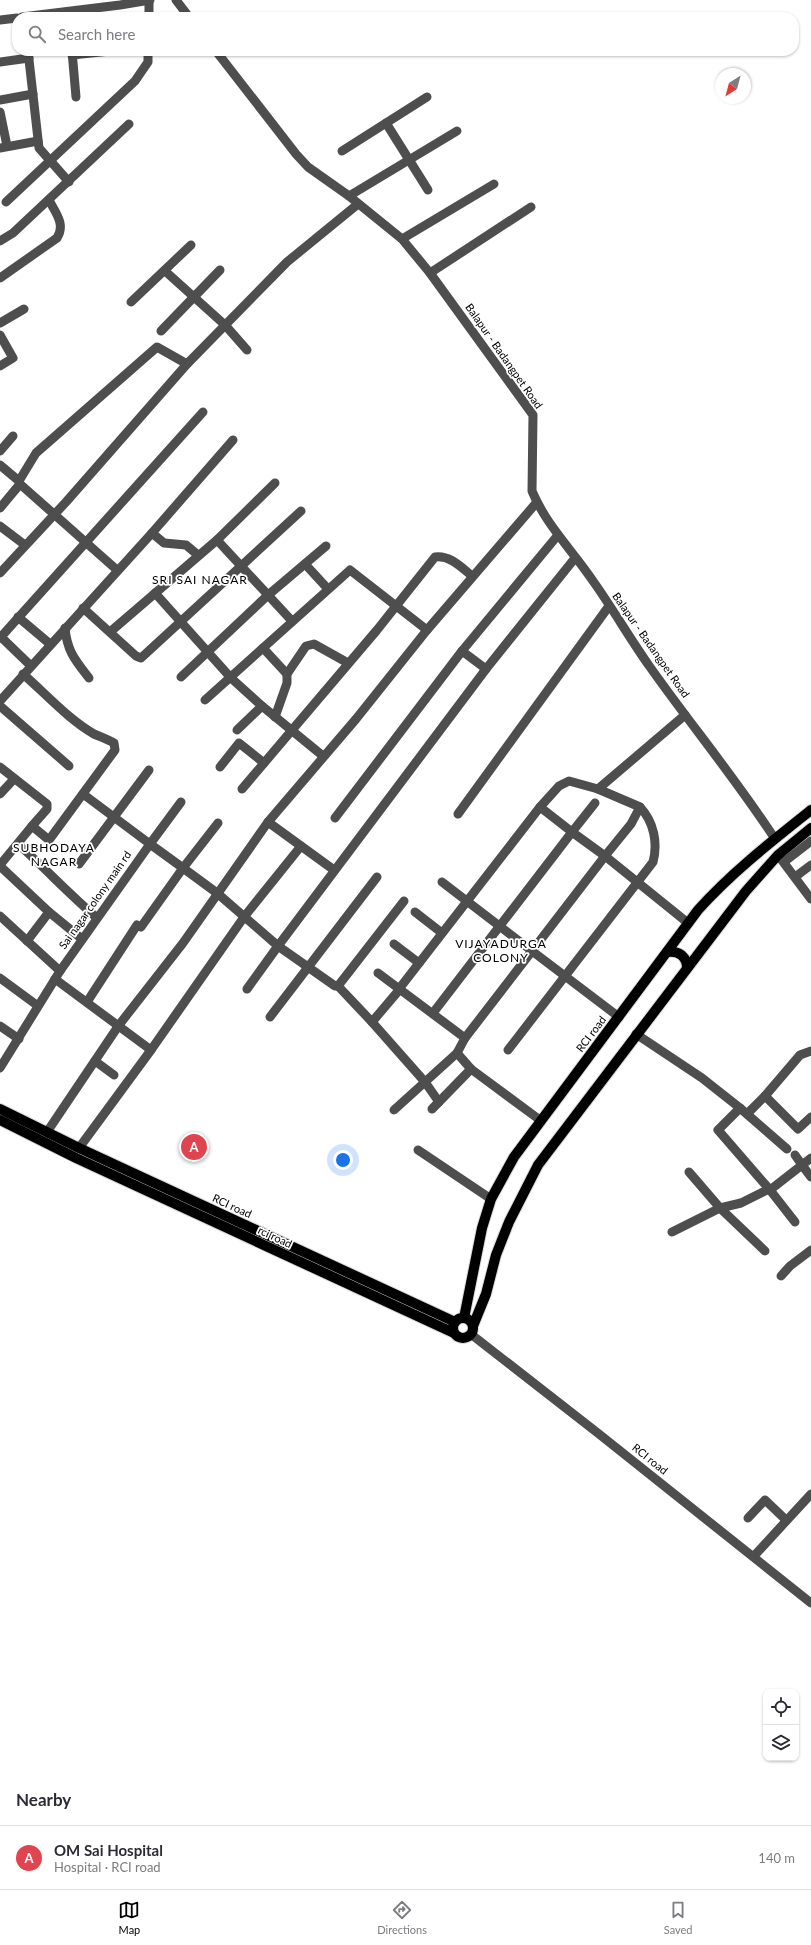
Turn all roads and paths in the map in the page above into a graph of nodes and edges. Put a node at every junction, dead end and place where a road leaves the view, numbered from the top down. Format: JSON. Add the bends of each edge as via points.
{"nodes":[{"id":1,"x":150,"y":0,"type":"edge"},
{"id":2,"x":176,"y":0,"type":"edge"},
{"id":3,"x":84,"y":12,"type":"edge"},
{"id":4,"x":149,"y":12,"type":"edge"},
{"id":5,"x":185,"y":12,"type":"edge"},
{"id":6,"x":12,"y":19,"type":"edge"},
{"id":7,"x":0,"y":20,"type":"edge"},
{"id":8,"x":25,"y":56,"type":"edge"},
{"id":9,"x":29,"y":56,"type":"edge"},
{"id":10,"x":72,"y":56,"type":"edge"},
{"id":11,"x":148,"y":56,"type":"edge"},
{"id":12,"x":220,"y":56,"type":"edge"},
{"id":13,"x":0,"y":62,"type":"edge"},
{"id":14,"x":33,"y":94,"type":"junction"},
{"id":15,"x":76,"y":97,"type":"dead end"},
{"id":16,"x":427,"y":97,"type":"dead end"},
{"id":17,"x":0,"y":100,"type":"edge"},
{"id":18,"x":0,"y":112,"type":"edge"},
{"id":19,"x":386,"y":123,"type":"junction"},
{"id":20,"x":129,"y":124,"type":"dead end"},
{"id":21,"x":457,"y":130,"type":"dead end"},
{"id":22,"x":38,"y":141,"type":"junction"},
{"id":23,"x":3,"y":147,"type":"edge"},
{"id":24,"x":342,"y":151,"type":"dead end"},
{"id":25,"x":410,"y":160,"type":"junction"},
{"id":26,"x":50,"y":161,"type":"junction"},
{"id":27,"x":69,"y":182,"type":"junction"},
{"id":28,"x":494,"y":184,"type":"dead end"},
{"id":29,"x":428,"y":190,"type":"dead end"},
{"id":30,"x":349,"y":196,"type":"junction"},
{"id":31,"x":49,"y":200,"type":"junction"},
{"id":32,"x":6,"y":202,"type":"dead end"},
{"id":33,"x":358,"y":204,"type":"junction"},
{"id":34,"x":531,"y":207,"type":"dead end"},
{"id":35,"x":402,"y":239,"type":"junction"},
{"id":36,"x":0,"y":241,"type":"edge"},
{"id":37,"x":191,"y":245,"type":"dead end"},
{"id":38,"x":220,"y":270,"type":"dead end"},
{"id":39,"x":165,"y":271,"type":"junction"},
{"id":40,"x":430,"y":273,"type":"junction"},
{"id":41,"x":0,"y":278,"type":"edge"},
{"id":42,"x":194,"y":297,"type":"junction"},
{"id":43,"x":131,"y":302,"type":"dead end"},
{"id":44,"x":24,"y":309,"type":"dead end"},
{"id":45,"x":0,"y":323,"type":"edge"},
{"id":46,"x":225,"y":325,"type":"junction"},
{"id":47,"x":161,"y":331,"type":"dead end"},
{"id":48,"x":0,"y":335,"type":"edge"},
{"id":49,"x":247,"y":350,"type":"dead end"},
{"id":50,"x":187,"y":364,"type":"junction"},
{"id":51,"x":0,"y":366,"type":"edge"},
{"id":52,"x":203,"y":412,"type":"dead end"},
{"id":53,"x":13,"y":436,"type":"dead end"},
{"id":54,"x":233,"y":440,"type":"dead end"},
{"id":55,"x":0,"y":450,"type":"edge"},
{"id":56,"x":0,"y":466,"type":"edge"},
{"id":57,"x":20,"y":483,"type":"junction"},
{"id":58,"x":275,"y":483,"type":"dead end"},
{"id":59,"x":537,"y":502,"type":"junction"},
{"id":60,"x":0,"y":508,"type":"edge"},
{"id":61,"x":301,"y":511,"type":"dead end"},
{"id":62,"x":54,"y":514,"type":"junction"},
{"id":63,"x":0,"y":526,"type":"edge"},
{"id":64,"x":152,"y":533,"type":"junction"},
{"id":65,"x":558,"y":535,"type":"junction"},
{"id":66,"x":217,"y":540,"type":"junction"},
{"id":67,"x":85,"y":542,"type":"junction"},
{"id":68,"x":25,"y":546,"type":"junction"},
{"id":69,"x":326,"y":546,"type":"dead end"},
{"id":70,"x":198,"y":555,"type":"junction"},
{"id":71,"x":575,"y":558,"type":"junction"},
{"id":72,"x":305,"y":564,"type":"junction"},
{"id":73,"x":242,"y":568,"type":"junction"},
{"id":74,"x":117,"y":570,"type":"junction"},
{"id":75,"x":0,"y":573,"type":"edge"},
{"id":76,"x":472,"y":576,"type":"junction"},
{"id":77,"x":328,"y":589,"type":"junction"},
{"id":78,"x":155,"y":593,"type":"junction"},
{"id":79,"x":268,"y":596,"type":"junction"},
{"id":80,"x":395,"y":606,"type":"junction"},
{"id":81,"x":609,"y":606,"type":"junction"},
{"id":82,"x":83,"y":608,"type":"junction"},
{"id":83,"x":18,"y":617,"type":"junction"},
{"id":84,"x":292,"y":621,"type":"junction"},
{"id":85,"x":182,"y":622,"type":"junction"},
{"id":86,"x":65,"y":628,"type":"junction"},
{"id":87,"x":426,"y":630,"type":"junction"},
{"id":88,"x":110,"y":632,"type":"junction"},
{"id":89,"x":0,"y":637,"type":"edge"},
{"id":90,"x":50,"y":644,"type":"junction"},
{"id":91,"x":263,"y":648,"type":"junction"},
{"id":92,"x":462,"y":651,"type":"junction"},
{"id":93,"x":207,"y":652,"type":"junction"},
{"id":94,"x":348,"y":663,"type":"junction"},
{"id":95,"x":31,"y":666,"type":"junction"},
{"id":96,"x":486,"y":670,"type":"junction"},
{"id":97,"x":23,"y":674,"type":"junction"},
{"id":98,"x":287,"y":674,"type":"junction"},
{"id":99,"x":181,"y":677,"type":"dead end"},
{"id":100,"x":89,"y":678,"type":"dead end"},
{"id":101,"x":231,"y":678,"type":"junction"},
{"id":102,"x":205,"y":700,"type":"dead end"},
{"id":103,"x":0,"y":701,"type":"edge"},
{"id":104,"x":0,"y":706,"type":"edge"},
{"id":105,"x":262,"y":706,"type":"junction"},
{"id":106,"x":685,"y":715,"type":"junction"},
{"id":107,"x":275,"y":717,"type":"junction"},
{"id":108,"x":291,"y":729,"type":"junction"},
{"id":109,"x":237,"y":730,"type":"dead end"},
{"id":110,"x":323,"y":756,"type":"junction"},
{"id":111,"x":264,"y":763,"type":"junction"},
{"id":112,"x":69,"y":766,"type":"dead end"},
{"id":113,"x":0,"y":767,"type":"edge"},
{"id":114,"x":220,"y":767,"type":"dead end"},
{"id":115,"x":149,"y":770,"type":"dead end"},
{"id":116,"x":14,"y":779,"type":"junction"},
{"id":117,"x":242,"y":789,"type":"dead end"},
{"id":118,"x":598,"y":789,"type":"junction"},
{"id":119,"x":0,"y":794,"type":"edge"},
{"id":120,"x":83,"y":794,"type":"junction"},
{"id":121,"x":181,"y":802,"type":"dead end"},
{"id":122,"x":594,"y":803,"type":"dead end"},
{"id":123,"x":540,"y":807,"type":"junction"},
{"id":124,"x":640,"y":807,"type":"junction"},
{"id":125,"x":811,"y":810,"type":"edge"},
{"id":126,"x":458,"y":814,"type":"dead end"},
{"id":127,"x":114,"y":818,"type":"junction"},
{"id":128,"x":335,"y":818,"type":"dead end"},
{"id":129,"x":268,"y":822,"type":"junction"},
{"id":130,"x":218,"y":823,"type":"dead end"},
{"id":131,"x":32,"y":826,"type":"junction"},
{"id":132,"x":811,"y":828,"type":"edge"},
{"id":133,"x":572,"y":832,"type":"junction"},
{"id":134,"x":775,"y":839,"type":"junction"},
{"id":135,"x":811,"y":841,"type":"edge"},
{"id":136,"x":18,"y":844,"type":"junction"},
{"id":137,"x":150,"y":844,"type":"junction"},
{"id":138,"x":301,"y":846,"type":"junction"},
{"id":139,"x":605,"y":856,"type":"junction"},
{"id":140,"x":781,"y":858,"type":"junction"},
{"id":141,"x":79,"y":864,"type":"dead end"},
{"id":142,"x":811,"y":865,"type":"edge"},
{"id":143,"x":0,"y":866,"type":"edge"},
{"id":144,"x":183,"y":868,"type":"junction"},
{"id":145,"x":334,"y":870,"type":"junction"},
{"id":146,"x":377,"y":877,"type":"dead end"},
{"id":147,"x":795,"y":877,"type":"junction"},
{"id":148,"x":442,"y":882,"type":"dead end"},
{"id":149,"x":638,"y":883,"type":"junction"},
{"id":150,"x":217,"y":893,"type":"junction"},
{"id":151,"x":811,"y":898,"type":"edge"},
{"id":152,"x":404,"y":900,"type":"dead end"},
{"id":153,"x":466,"y":902,"type":"junction"},
{"id":154,"x":49,"y":912,"type":"junction"},
{"id":155,"x":415,"y":912,"type":"dead end"},
{"id":156,"x":244,"y":917,"type":"junction"},
{"id":157,"x":96,"y":918,"type":"junction"},
{"id":158,"x":2,"y":921,"type":"edge"},
{"id":159,"x":688,"y":923,"type":"junction"},
{"id":160,"x":499,"y":926,"type":"junction"},
{"id":161,"x":442,"y":933,"type":"junction"},
{"id":162,"x":82,"y":939,"type":"junction"},
{"id":163,"x":676,"y":940,"type":"junction"},
{"id":164,"x":27,"y":941,"type":"junction"},
{"id":165,"x":394,"y":944,"type":"dead end"},
{"id":166,"x":278,"y":946,"type":"junction"},
{"id":167,"x":532,"y":951,"type":"junction"},
{"id":168,"x":668,"y":952,"type":"junction"},
{"id":169,"x":697,"y":955,"type":"junction"},
{"id":170,"x":419,"y":963,"type":"junction"},
{"id":171,"x":308,"y":967,"type":"junction"},
{"id":172,"x":687,"y":968,"type":"junction"},
{"id":173,"x":60,"y":971,"type":"junction"},
{"id":174,"x":378,"y":973,"type":"dead end"},
{"id":175,"x":565,"y":975,"type":"junction"},
{"id":176,"x":0,"y":978,"type":"edge"},
{"id":177,"x":55,"y":979,"type":"junction"},
{"id":178,"x":338,"y":986,"type":"junction"},
{"id":179,"x":247,"y":989,"type":"dead end"},
{"id":180,"x":400,"y":989,"type":"junction"},
{"id":181,"x":87,"y":1002,"type":"junction"},
{"id":182,"x":38,"y":1006,"type":"junction"},
{"id":183,"x":433,"y":1013,"type":"junction"},
{"id":184,"x":619,"y":1017,"type":"junction"},
{"id":185,"x":270,"y":1018,"type":"dead end"},
{"id":186,"x":372,"y":1022,"type":"junction"},
{"id":187,"x":119,"y":1025,"type":"junction"},
{"id":188,"x":0,"y":1026,"type":"edge"},
{"id":189,"x":636,"y":1034,"type":"junction"},
{"id":190,"x":465,"y":1038,"type":"junction"},
{"id":191,"x":18,"y":1039,"type":"junction"},
{"id":192,"x":152,"y":1050,"type":"junction"},
{"id":193,"x":508,"y":1050,"type":"dead end"},
{"id":194,"x":811,"y":1050,"type":"edge"},
{"id":195,"x":457,"y":1053,"type":"junction"},
{"id":196,"x":95,"y":1061,"type":"junction"},
{"id":197,"x":0,"y":1068,"type":"edge"},
{"id":198,"x":471,"y":1069,"type":"junction"},
{"id":199,"x":114,"y":1075,"type":"dead end"},
{"id":200,"x":425,"y":1082,"type":"junction"},
{"id":201,"x":765,"y":1096,"type":"junction"},
{"id":202,"x":439,"y":1102,"type":"junction"},
{"id":203,"x":0,"y":1109,"type":"edge"},
{"id":204,"x":432,"y":1109,"type":"dead end"},
{"id":205,"x":394,"y":1110,"type":"dead end"},
{"id":206,"x":743,"y":1111,"type":"junction"},
{"id":207,"x":811,"y":1117,"type":"edge"},
{"id":208,"x":0,"y":1120,"type":"edge"},
{"id":209,"x":540,"y":1120,"type":"junction"},
{"id":210,"x":47,"y":1132,"type":"junction"},
{"id":211,"x":78,"y":1148,"type":"junction"},
{"id":212,"x":787,"y":1149,"type":"dead end"},
{"id":213,"x":418,"y":1150,"type":"dead end"},
{"id":214,"x":795,"y":1156,"type":"dead end"},
{"id":215,"x":811,"y":1158,"type":"edge"},
{"id":216,"x":104,"y":1165,"type":"junction"},
{"id":217,"x":802,"y":1165,"type":"junction"},
{"id":218,"x":689,"y":1172,"type":"dead end"},
{"id":219,"x":811,"y":1177,"type":"edge"},
{"id":220,"x":770,"y":1190,"type":"junction"},
{"id":221,"x":491,"y":1199,"type":"junction"},
{"id":222,"x":720,"y":1208,"type":"junction"},
{"id":223,"x":795,"y":1222,"type":"dead end"},
{"id":224,"x":672,"y":1232,"type":"dead end"},
{"id":225,"x":811,"y":1250,"type":"edge"},
{"id":226,"x":764,"y":1252,"type":"dead end"},
{"id":227,"x":781,"y":1276,"type":"dead end"},
{"id":228,"x":459,"y":1320,"type":"junction"},
{"id":229,"x":473,"y":1331,"type":"junction"},
{"id":230,"x":454,"y":1333,"type":"junction"},
{"id":231,"x":811,"y":1494,"type":"edge"},
{"id":232,"x":748,"y":1518,"type":"dead end"},
{"id":233,"x":786,"y":1520,"type":"junction"},
{"id":234,"x":754,"y":1556,"type":"junction"},
{"id":235,"x":811,"y":1603,"type":"edge"}],
"edges":[{"from":1,"to":3,"type":"street"},
{"from":1,"to":4,"type":"street"},
{"from":2,"to":5,"type":"street"},
{"from":6,"to":7,"type":"street"},
{"from":8,"to":13,"type":"street"},
{"from":9,"to":14,"type":"street"},
{"from":10,"to":15,"type":"street"},
{"from":11,"to":26,"type":"street","via":[[148,62],[135,81]]},
{"from":12,"to":30,"type":"street","name":"Balapur - Badangpet Road","via":[[308,168]]},
{"from":14,"to":17,"type":"street"},
{"from":14,"to":22,"type":"street"},
{"from":16,"to":19,"type":"street"},
{"from":18,"to":23,"type":"street"},
{"from":19,"to":24,"type":"street"},
{"from":19,"to":25,"type":"street"},
{"from":20,"to":27,"type":"street"},
{"from":21,"to":25,"type":"street"},
{"from":22,"to":23,"type":"street"},
{"from":22,"to":26,"type":"street","via":[[39,148]]},
{"from":25,"to":29,"type":"street"},
{"from":25,"to":30,"type":"street"},
{"from":26,"to":27,"type":"street"},
{"from":26,"to":32,"type":"street"},
{"from":27,"to":31,"type":"street"},
{"from":28,"to":35,"type":"street"},
{"from":30,"to":33,"type":"street","name":"Balapur - Badangpet Road"},
{"from":31,"to":36,"type":"street"},
{"from":31,"to":41,"type":"street","via":[[61,223],[62,231],[58,238]]},
{"from":33,"to":35,"type":"street","name":"Balapur - Badangpet Road"},
{"from":33,"to":46,"type":"street","via":[[287,262]]},
{"from":34,"to":40,"type":"street"},
{"from":35,"to":40,"type":"street","name":"Balapur - Badangpet Road"},
{"from":37,"to":39,"type":"street"},
{"from":38,"to":42,"type":"street"},
{"from":39,"to":42,"type":"street"},
{"from":39,"to":43,"type":"street"},
{"from":40,"to":59,"type":"street","name":"Balapur - Badangpet Road","via":[[534,415],[532,491]]},
{"from":42,"to":46,"type":"street"},
{"from":42,"to":47,"type":"street"},
{"from":44,"to":45,"type":"street"},
{"from":46,"to":49,"type":"street"},
{"from":46,"to":50,"type":"street"},
{"from":48,"to":51,"type":"street","via":[[13,358]]},
{"from":50,"to":57,"type":"street","via":[[157,347],[36,452]]},
{"from":50,"to":62,"type":"street"},
{"from":52,"to":67,"type":"street"},
{"from":53,"to":55,"type":"street"},
{"from":54,"to":64,"type":"street"},
{"from":56,"to":57,"type":"street"},
{"from":57,"to":60,"type":"street"},
{"from":57,"to":62,"type":"street"},
{"from":58,"to":66,"type":"street"},
{"from":59,"to":65,"type":"street","name":"Balapur - Badangpet Road"},
{"from":59,"to":76,"type":"street"},
{"from":61,"to":73,"type":"street"},
{"from":62,"to":67,"type":"street"},
{"from":62,"to":68,"type":"street"},
{"from":63,"to":68,"type":"street"},
{"from":64,"to":70,"type":"street","via":[[164,543],[186,545]]},
{"from":64,"to":74,"type":"street"},
{"from":65,"to":71,"type":"street","name":"Balapur - Badangpet Road"},
{"from":65,"to":92,"type":"street"},
{"from":66,"to":70,"type":"street"},
{"from":66,"to":73,"type":"street"},
{"from":67,"to":74,"type":"street"},
{"from":67,"to":83,"type":"street"},
{"from":68,"to":75,"type":"street"},
{"from":69,"to":72,"type":"street"},
{"from":70,"to":78,"type":"street"},
{"from":71,"to":81,"type":"street","name":"Balapur - Badangpet Road"},
{"from":71,"to":96,"type":"street"},
{"from":72,"to":77,"type":"street"},
{"from":72,"to":79,"type":"street"},
{"from":73,"to":79,"type":"street"},
{"from":73,"to":85,"type":"street"},
{"from":74,"to":82,"type":"street"},
{"from":76,"to":80,"type":"street","via":[[453,561],[440,556],[435,557]]},
{"from":76,"to":87,"type":"street"},
{"from":77,"to":80,"type":"street","via":[[350,570]]},
{"from":77,"to":84,"type":"street"},
{"from":78,"to":85,"type":"street"},
{"from":78,"to":88,"type":"street"},
{"from":79,"to":84,"type":"street"},
{"from":79,"to":93,"type":"street"},
{"from":80,"to":87,"type":"street"},
{"from":80,"to":94,"type":"street"},
{"from":81,"to":106,"type":"street","name":"Balapur - Badangpet Road"},
{"from":81,"to":126,"type":"street"},
{"from":82,"to":86,"type":"street"},
{"from":82,"to":88,"type":"street"},
{"from":83,"to":89,"type":"street"},
{"from":83,"to":90,"type":"street"},
{"from":84,"to":91,"type":"street"},
{"from":85,"to":88,"type":"street","via":[[145,656],[139,658]]},
{"from":85,"to":93,"type":"street"},
{"from":86,"to":90,"type":"street"},
{"from":86,"to":100,"type":"street","via":[[70,652]]},
{"from":87,"to":110,"type":"street","via":[[356,719]]},
{"from":89,"to":95,"type":"street"},
{"from":90,"to":95,"type":"street"},
{"from":91,"to":98,"type":"street"},
{"from":91,"to":101,"type":"street"},
{"from":92,"to":96,"type":"street"},
{"from":92,"to":128,"type":"street"},
{"from":93,"to":99,"type":"street"},
{"from":93,"to":101,"type":"street"},
{"from":94,"to":98,"type":"street","via":[[314,644],[306,646]]},
{"from":94,"to":108,"type":"street"},
{"from":95,"to":97,"type":"street"},
{"from":96,"to":145,"type":"street"},
{"from":97,"to":103,"type":"street"},
{"from":97,"to":120,"type":"street","via":[[71,716],[95,734],[114,743],[115,750]]},
{"from":98,"to":107,"type":"street","via":[[287,683]]},
{"from":101,"to":102,"type":"street"},
{"from":101,"to":105,"type":"street"},
{"from":104,"to":112,"type":"street"},
{"from":105,"to":107,"type":"street"},
{"from":105,"to":109,"type":"street"},
{"from":106,"to":118,"type":"street"},
{"from":106,"to":134,"type":"street","name":"Balapur - Badangpet Road","via":[[732,776]]},
{"from":107,"to":108,"type":"street"},
{"from":108,"to":110,"type":"street"},
{"from":108,"to":111,"type":"street"},
{"from":110,"to":129,"type":"street"},
{"from":111,"to":114,"type":"street","via":[[239,743]]},
{"from":111,"to":117,"type":"street"},
{"from":113,"to":116,"type":"street"},
{"from":115,"to":127,"type":"street"},
{"from":116,"to":119,"type":"street"},
{"from":116,"to":131,"type":"street","via":[[48,806]]},
{"from":118,"to":123,"type":"street","via":[[569,781],[559,786]]},
{"from":118,"to":124,"type":"street"},
{"from":120,"to":127,"type":"street"},
{"from":120,"to":131,"type":"street","via":[[49,840]]},
{"from":121,"to":137,"type":"street","name":"Sai nagar colony main rd"},
{"from":122,"to":133,"type":"street"},
{"from":123,"to":133,"type":"street"},
{"from":123,"to":153,"type":"street"},
{"from":124,"to":139,"type":"street","via":[[631,824]]},
{"from":124,"to":149,"type":"street","via":[[652,825],[656,852],[653,862]]},
{"from":125,"to":134,"type":"main road","name":"RCI road"},
{"from":127,"to":137,"type":"street"},
{"from":127,"to":141,"type":"street"},
{"from":129,"to":138,"type":"street"},
{"from":129,"to":150,"type":"street"},
{"from":130,"to":144,"type":"street"},
{"from":131,"to":136,"type":"street"},
{"from":132,"to":140,"type":"main road"},
{"from":133,"to":139,"type":"street"},
{"from":133,"to":160,"type":"street"},
{"from":134,"to":159,"type":"main road","name":"RCI road","via":[[716,890]]},
{"from":135,"to":140,"type":"street"},
{"from":136,"to":143,"type":"street"},
{"from":136,"to":157,"type":"street"},
{"from":137,"to":144,"type":"street"},
{"from":137,"to":157,"type":"street","name":"Sai nagar colony main rd"},
{"from":138,"to":145,"type":"street"},
{"from":138,"to":156,"type":"street"},
{"from":139,"to":149,"type":"street"},
{"from":139,"to":167,"type":"street"},
{"from":140,"to":147,"type":"street"},
{"from":140,"to":169,"type":"main road","via":[[746,891]]},
{"from":142,"to":147,"type":"street"},
{"from":143,"to":154,"type":"street"},
{"from":144,"to":150,"type":"street"},
{"from":144,"to":181,"type":"street","via":[[141,927],[137,925],[128,937]]},
{"from":145,"to":166,"type":"street"},
{"from":146,"to":171,"type":"street"},
{"from":147,"to":151,"type":"street"},
{"from":148,"to":153,"type":"street"},
{"from":149,"to":159,"type":"street"},
{"from":149,"to":175,"type":"street"},
{"from":150,"to":156,"type":"street"},
{"from":150,"to":187,"type":"street","via":[[183,943]]},
{"from":152,"to":178,"type":"street"},
{"from":153,"to":160,"type":"street"},
{"from":153,"to":161,"type":"street"},
{"from":154,"to":162,"type":"street"},
{"from":154,"to":164,"type":"street"},
{"from":155,"to":161,"type":"street"},
{"from":156,"to":166,"type":"street"},
{"from":156,"to":192,"type":"street"},
{"from":157,"to":162,"type":"street","name":"Sai nagar colony main rd"},
{"from":158,"to":164,"type":"street"},
{"from":159,"to":163,"type":"main road","name":"RCI road"},
{"from":160,"to":167,"type":"street"},
{"from":160,"to":183,"type":"street"},
{"from":161,"to":170,"type":"street"},
{"from":162,"to":173,"type":"street","name":"Sai nagar colony main rd"},
{"from":163,"to":168,"type":"main road","name":"RCI road"},
{"from":163,"to":169,"type":"main road","via":[[679,949],[684,953],[690,956]]},
{"from":164,"to":173,"type":"street"},
{"from":165,"to":170,"type":"street"},
{"from":166,"to":171,"type":"street"},
{"from":166,"to":179,"type":"street"},
{"from":167,"to":175,"type":"street"},
{"from":167,"to":190,"type":"street"},
{"from":168,"to":172,"type":"main road","via":[[677,952],[684,957]]},
{"from":168,"to":184,"type":"main road","name":"RCI road"},
{"from":169,"to":172,"type":"main road"},
{"from":170,"to":180,"type":"street"},
{"from":171,"to":178,"type":"street"},
{"from":171,"to":185,"type":"street"},
{"from":172,"to":189,"type":"main road"},
{"from":173,"to":177,"type":"street","name":"Sai nagar colony main rd"},
{"from":174,"to":180,"type":"street"},
{"from":175,"to":184,"type":"street"},
{"from":175,"to":193,"type":"street"},
{"from":176,"to":182,"type":"street"},
{"from":177,"to":181,"type":"street"},
{"from":177,"to":182,"type":"street","name":"Sai nagar colony main rd"},
{"from":178,"to":186,"type":"street"},
{"from":180,"to":183,"type":"street"},
{"from":180,"to":186,"type":"street"},
{"from":181,"to":187,"type":"street"},
{"from":182,"to":191,"type":"street","name":"Sai nagar colony main rd"},
{"from":183,"to":190,"type":"street"},
{"from":184,"to":209,"type":"main road","name":"RCI road"},
{"from":186,"to":200,"type":"street"},
{"from":187,"to":192,"type":"street"},
{"from":187,"to":196,"type":"street"},
{"from":188,"to":191,"type":"street"},
{"from":189,"to":206,"type":"street","via":[[702,1078]]},
{"from":189,"to":229,"type":"main road","via":[[546,1154],[522,1194],[496,1255],[491,1280]]},
{"from":190,"to":195,"type":"street"},
{"from":191,"to":197,"type":"street","name":"Sai nagar colony main rd"},
{"from":192,"to":211,"type":"street"},
{"from":194,"to":201,"type":"street","via":[[800,1055]]},
{"from":195,"to":198,"type":"street"},
{"from":195,"to":200,"type":"street"},
{"from":196,"to":199,"type":"street"},
{"from":196,"to":210,"type":"street"},
{"from":198,"to":202,"type":"street"},
{"from":198,"to":209,"type":"street"},
{"from":200,"to":202,"type":"street"},
{"from":200,"to":205,"type":"street"},
{"from":201,"to":206,"type":"street"},
{"from":201,"to":207,"type":"street","via":[[798,1129]]},
{"from":202,"to":204,"type":"street"},
{"from":203,"to":210,"type":"main road","name":"RCI road"},
{"from":206,"to":212,"type":"street"},
{"from":206,"to":220,"type":"street","via":[[718,1130]]},
{"from":208,"to":216,"type":"main road","name":"rci road"},
{"from":209,"to":221,"type":"main road","name":"RCI road","via":[[514,1157]]},
{"from":210,"to":211,"type":"main road","name":"RCI road"},
{"from":211,"to":216,"type":"main road","name":"RCI road"},
{"from":213,"to":221,"type":"street"},
{"from":214,"to":217,"type":"street"},
{"from":215,"to":217,"type":"street"},
{"from":216,"to":228,"type":"main road","name":"RCI road"},
{"from":216,"to":230,"type":"main road","name":"rci road"},
{"from":217,"to":219,"type":"street"},
{"from":217,"to":220,"type":"street"},
{"from":218,"to":222,"type":"street"},
{"from":220,"to":222,"type":"street","via":[[762,1191],[741,1203]]},
{"from":220,"to":223,"type":"street"},
{"from":221,"to":228,"type":"main road","name":"RCI road"},
{"from":222,"to":224,"type":"street"},
{"from":222,"to":226,"type":"street"},
{"from":225,"to":227,"type":"street"},
{"from":228,"to":229,"type":"main road","via":[[470,1321]]},
{"from":228,"to":230,"type":"main road","via":[[453,1325]]},
{"from":229,"to":230,"type":"main road","via":[[468,1338],[461,1339]]},
{"from":229,"to":234,"type":"street","name":"RCI road"},
{"from":231,"to":233,"type":"street"},
{"from":232,"to":233,"type":"street","via":[[765,1500]]},
{"from":233,"to":234,"type":"street"},
{"from":234,"to":235,"type":"street","name":"RCI road"}]}
